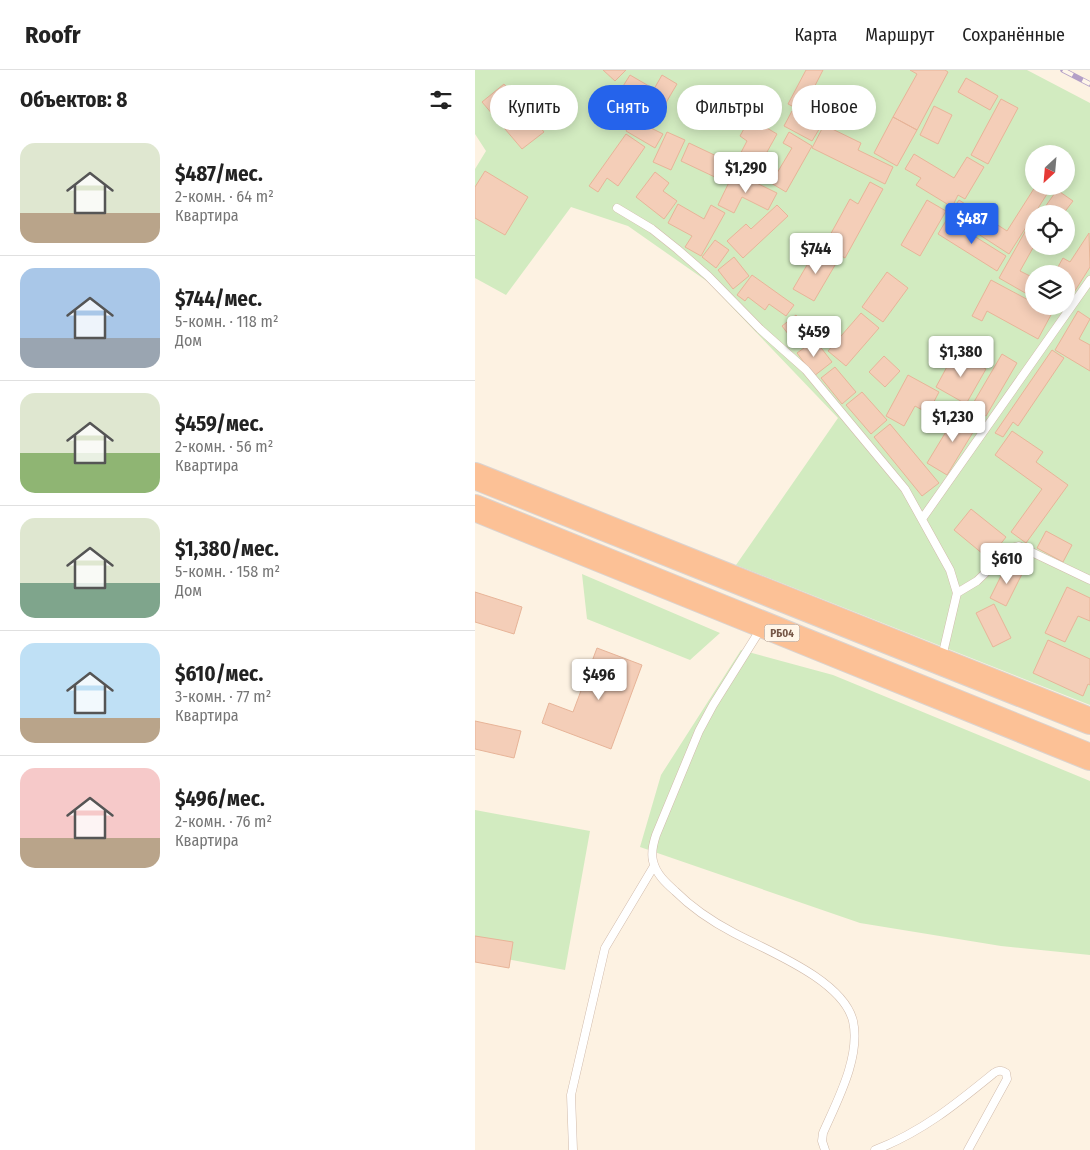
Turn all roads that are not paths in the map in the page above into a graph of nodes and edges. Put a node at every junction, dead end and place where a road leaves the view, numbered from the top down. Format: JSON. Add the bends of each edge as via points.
{"nodes":[{"id":1,"x":617,"y":208,"type":"dead end"},
{"id":2,"x":1090,"y":280,"type":"edge"},
{"id":3,"x":475,"y":476,"type":"edge"},
{"id":4,"x":475,"y":508,"type":"edge"},
{"id":5,"x":922,"y":518,"type":"junction"},
{"id":6,"x":1090,"y":580,"type":"edge"},
{"id":7,"x":957,"y":593,"type":"junction"},
{"id":8,"x":763,"y":626,"type":"junction"},
{"id":9,"x":940,"y":661,"type":"junction"},
{"id":10,"x":1090,"y":722,"type":"edge"},
{"id":11,"x":1090,"y":757,"type":"edge"},
{"id":12,"x":654,"y":866,"type":"junction"},
{"id":13,"x":573,"y":1150,"type":"edge"},
{"id":14,"x":825,"y":1150,"type":"edge"},
{"id":15,"x":875,"y":1150,"type":"edge"},
{"id":16,"x":968,"y":1150,"type":"edge"}],
"edges":[{"from":1,"to":5,"type":"lane","via":[[677,249],[806,370],[905,489]]},
{"from":2,"to":5,"type":"lane"},
{"from":3,"to":9,"type":"highway","number":"РБ04"},
{"from":4,"to":8,"type":"highway","number":"РБ04"},
{"from":5,"to":7,"type":"lane","via":[[950,570]]},
{"from":6,"to":7,"type":"lane","via":[[1019,546],[1011,548],[977,581]]},
{"from":7,"to":9,"type":"lane"},
{"from":8,"to":11,"type":"highway","number":"РБ04"},
{"from":8,"to":12,"type":"lane","via":[[699,731],[656,835],[652,853]]},
{"from":9,"to":10,"type":"highway","number":"РБ04"},
{"from":12,"to":13,"type":"lane","via":[[605,948],[571,1095]]},
{"from":12,"to":14,"type":"lane","via":[[663,881],[697,910],[813,975],[847,1006],[853,1021],[854,1044],[846,1078],[823,1133]]},
{"from":15,"to":16,"type":"lane","via":[[921,1128],[998,1070],[1004,1072],[1007,1079]]}]}
